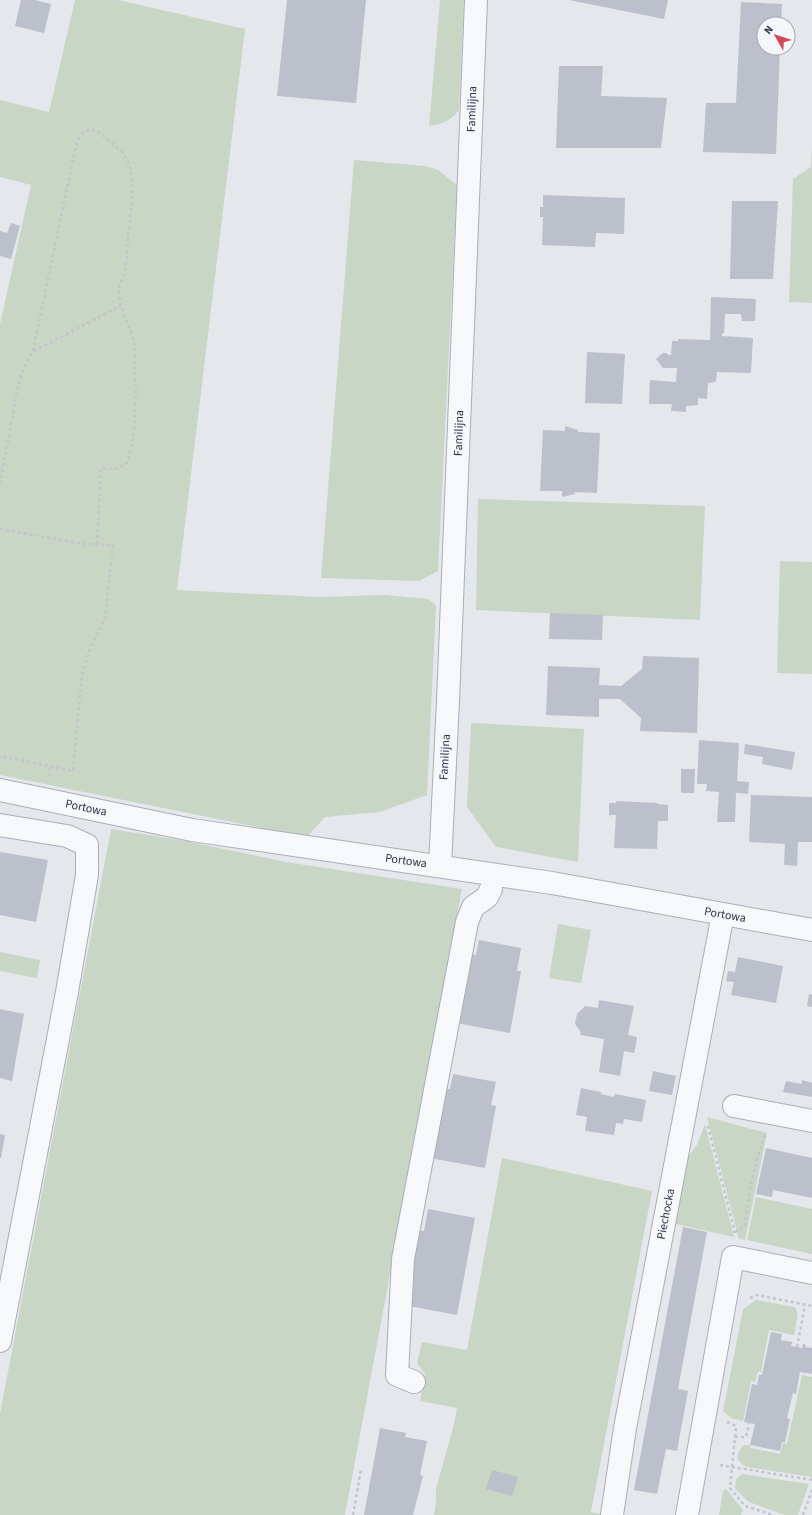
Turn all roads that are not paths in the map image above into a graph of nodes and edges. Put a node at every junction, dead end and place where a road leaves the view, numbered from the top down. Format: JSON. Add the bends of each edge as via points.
{"nodes":[{"id":1,"x":476,"y":0,"type":"edge"},
{"id":2,"x":0,"y":790,"type":"edge"},
{"id":3,"x":0,"y":825,"type":"edge"},
{"id":4,"x":440,"y":866,"type":"junction"},
{"id":5,"x":491,"y":889,"type":"dead end"},
{"id":6,"x":723,"y":914,"type":"junction"},
{"id":7,"x":812,"y":930,"type":"edge"},
{"id":8,"x":734,"y":1106,"type":"dead end"},
{"id":9,"x":812,"y":1121,"type":"edge"},
{"id":10,"x":812,"y":1273,"type":"edge"},
{"id":11,"x":0,"y":1340,"type":"edge"},
{"id":12,"x":414,"y":1382,"type":"dead end"},
{"id":13,"x":612,"y":1515,"type":"edge"},
{"id":14,"x":687,"y":1515,"type":"edge"}],
"edges":[{"from":1,"to":4,"type":"street","name":"Familijna"},
{"from":2,"to":4,"type":"street","name":"Portowa","via":[[192,830]]},
{"from":3,"to":11,"type":"street","via":[[67,836],[87,845],[87,875]]},
{"from":4,"to":6,"type":"street","name":"Portowa","via":[[552,882]]},
{"from":5,"to":12,"type":"street","via":[[487,897],[473,907],[467,922],[403,1259],[397,1375]]},
{"from":6,"to":7,"type":"street","name":"Portowa"},
{"from":6,"to":13,"type":"street","name":"Piechocka","via":[[624,1428]]},
{"from":8,"to":9,"type":"street"},
{"from":10,"to":14,"type":"street","via":[[733,1257]]}]}
